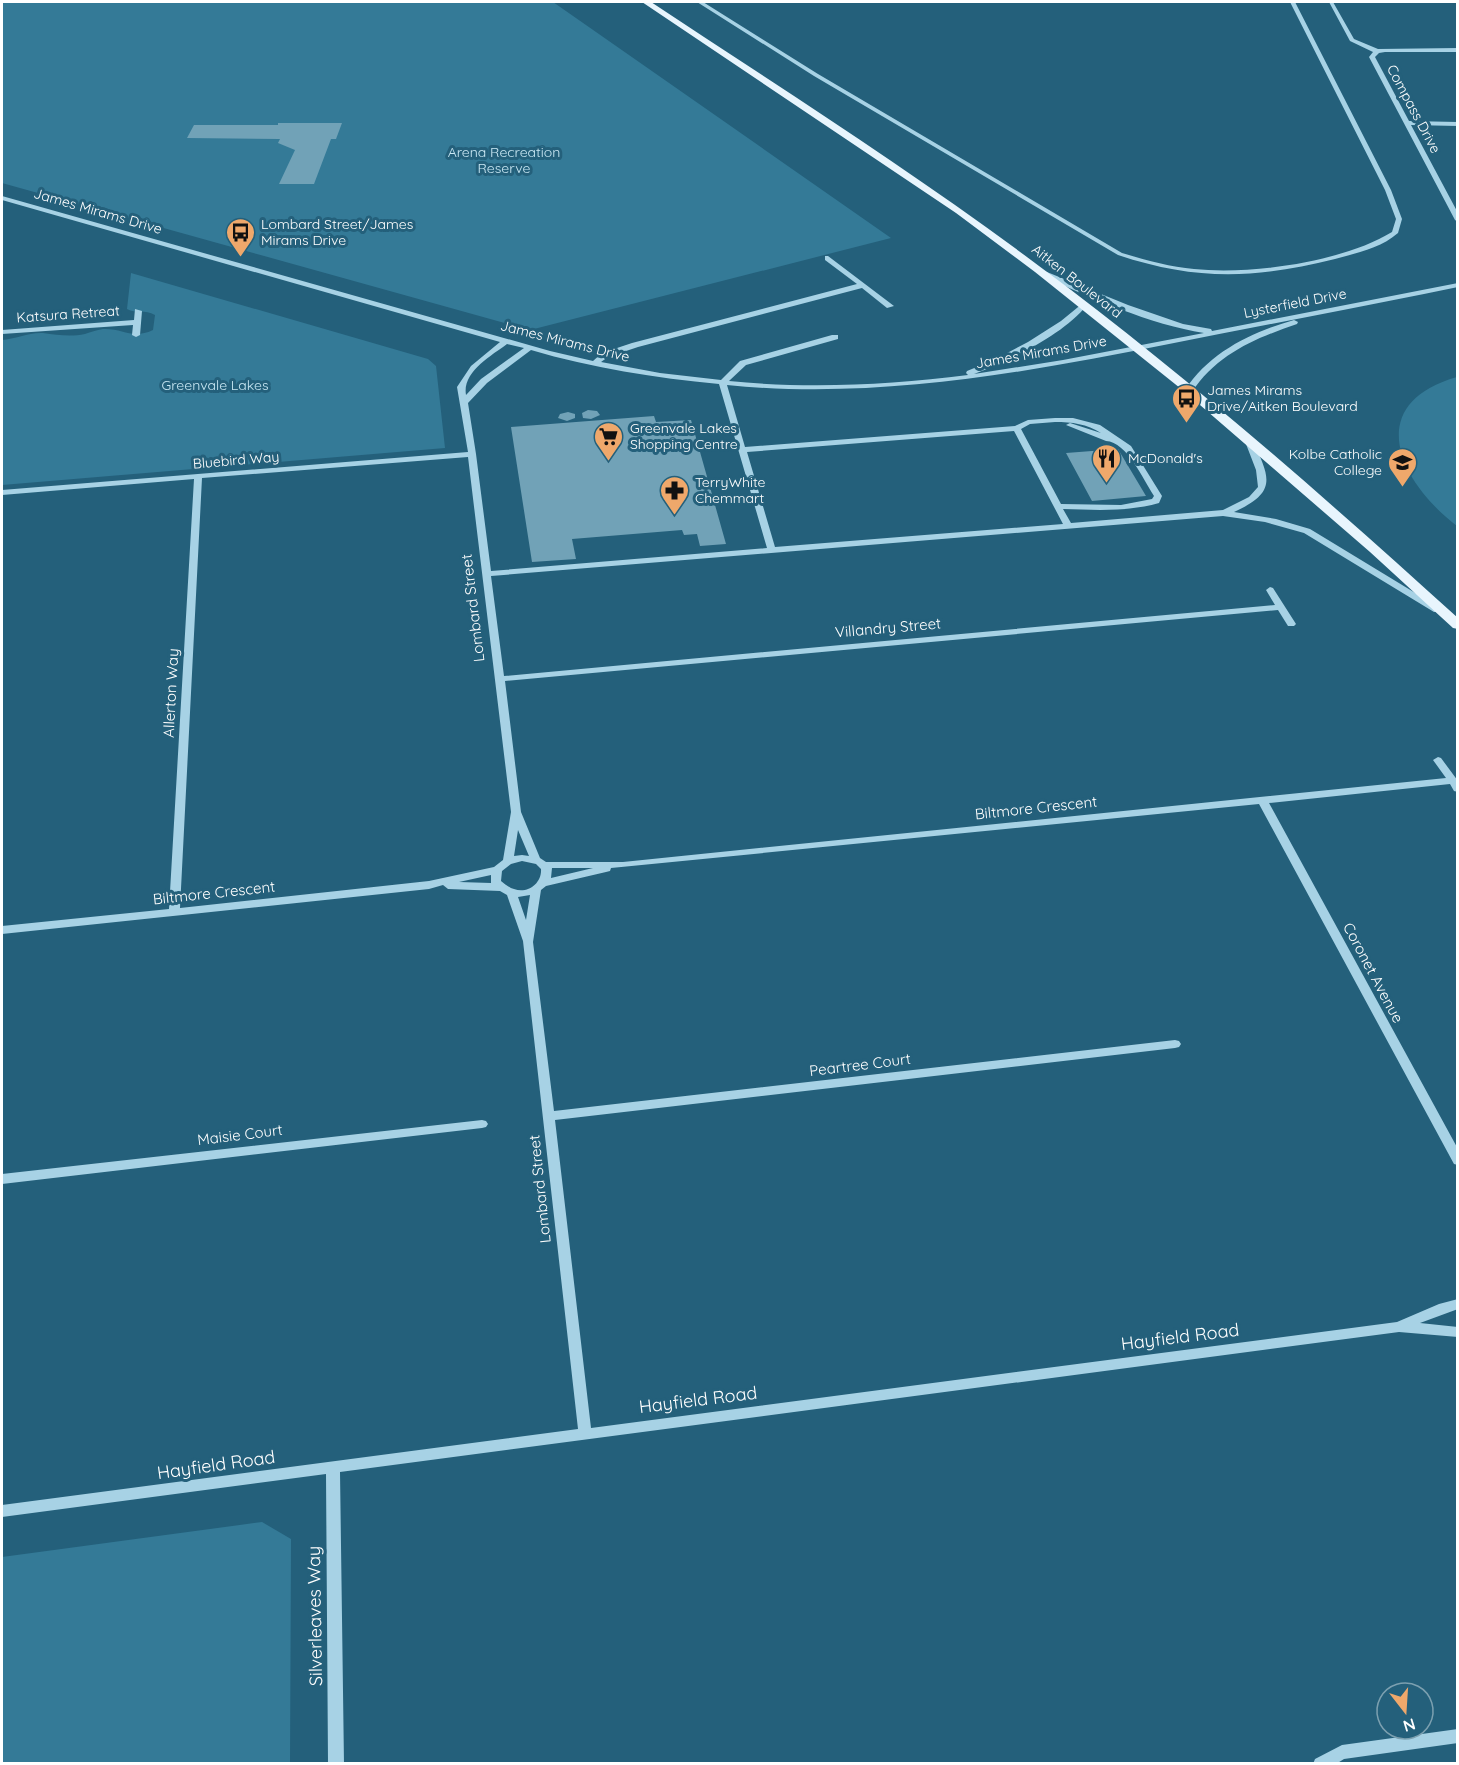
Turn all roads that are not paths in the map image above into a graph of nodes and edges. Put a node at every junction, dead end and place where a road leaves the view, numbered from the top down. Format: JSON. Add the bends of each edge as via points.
{"nodes":[{"id":1,"x":646,"y":2,"type":"edge"},
{"id":2,"x":700,"y":2,"type":"edge"},
{"id":3,"x":1293,"y":2,"type":"edge"},
{"id":4,"x":1331,"y":2,"type":"edge"},
{"id":5,"x":1458,"y":50,"type":"edge"},
{"id":6,"x":1377,"y":51,"type":"junction"},
{"id":7,"x":1408,"y":123,"type":"junction"},
{"id":8,"x":1458,"y":124,"type":"edge"},
{"id":9,"x":2,"y":198,"type":"edge"},
{"id":10,"x":1457,"y":219,"type":"edge"},
{"id":11,"x":828,"y":258,"type":"dead end"},
{"id":12,"x":1039,"y":270,"type":"junction"},
{"id":13,"x":863,"y":285,"type":"junction"},
{"id":14,"x":1458,"y":285,"type":"edge"},
{"id":15,"x":1083,"y":304,"type":"junction"},
{"id":16,"x":890,"y":306,"type":"dead end"},
{"id":17,"x":1343,"y":308,"type":"junction"},
{"id":18,"x":138,"y":311,"type":"dead end"},
{"id":19,"x":137,"y":322,"type":"junction"},
{"id":20,"x":1233,"y":329,"type":"junction"},
{"id":21,"x":2,"y":332,"type":"edge"},
{"id":22,"x":136,"y":335,"type":"dead end"},
{"id":23,"x":835,"y":338,"type":"dead end"},
{"id":24,"x":506,"y":341,"type":"junction"},
{"id":25,"x":530,"y":348,"type":"junction"},
{"id":26,"x":1138,"y":348,"type":"junction"},
{"id":27,"x":594,"y":364,"type":"junction"},
{"id":28,"x":944,"y":381,"type":"junction"},
{"id":29,"x":722,"y":383,"type":"junction"},
{"id":30,"x":1189,"y":390,"type":"junction"},
{"id":31,"x":465,"y":401,"type":"junction"},
{"id":32,"x":1017,"y":428,"type":"junction"},
{"id":33,"x":1250,"y":444,"type":"junction"},
{"id":34,"x":742,"y":450,"type":"junction"},
{"id":35,"x":472,"y":454,"type":"junction"},
{"id":36,"x":198,"y":476,"type":"junction"},
{"id":37,"x":2,"y":492,"type":"edge"},
{"id":38,"x":1059,"y":506,"type":"junction"},
{"id":39,"x":1223,"y":513,"type":"junction"},
{"id":40,"x":1068,"y":526,"type":"junction"},
{"id":41,"x":772,"y":551,"type":"junction"},
{"id":42,"x":486,"y":574,"type":"junction"},
{"id":43,"x":1270,"y":590,"type":"dead end"},
{"id":44,"x":1280,"y":607,"type":"junction"},
{"id":45,"x":1448,"y":617,"type":"junction"},
{"id":46,"x":1291,"y":624,"type":"dead end"},
{"id":47,"x":1458,"y":626,"type":"edge"},
{"id":48,"x":499,"y":679,"type":"junction"},
{"id":49,"x":1438,"y":760,"type":"dead end"},
{"id":50,"x":1455,"y":785,"type":"edge"},
{"id":51,"x":1262,"y":800,"type":"junction"},
{"id":52,"x":516,"y":812,"type":"junction"},
{"id":53,"x":508,"y":861,"type":"junction"},
{"id":54,"x":540,"y":862,"type":"junction"},
{"id":55,"x":623,"y":865,"type":"junction"},
{"id":56,"x":497,"y":870,"type":"junction"},
{"id":57,"x":429,"y":885,"type":"junction"},
{"id":58,"x":500,"y":887,"type":"junction"},
{"id":59,"x":540,"y":887,"type":"junction"},
{"id":60,"x":511,"y":892,"type":"junction"},
{"id":61,"x":174,"y":912,"type":"junction"},
{"id":62,"x":2,"y":930,"type":"edge"},
{"id":63,"x":528,"y":942,"type":"junction"},
{"id":64,"x":1175,"y":1044,"type":"dead end"},
{"id":65,"x":549,"y":1116,"type":"junction"},
{"id":66,"x":482,"y":1124,"type":"dead end"},
{"id":67,"x":1458,"y":1161,"type":"edge"},
{"id":68,"x":2,"y":1179,"type":"edge"},
{"id":69,"x":1458,"y":1304,"type":"edge"},
{"id":70,"x":1399,"y":1327,"type":"junction"},
{"id":71,"x":1458,"y":1332,"type":"edge"},
{"id":72,"x":585,"y":1433,"type":"junction"},
{"id":73,"x":333,"y":1467,"type":"junction"},
{"id":74,"x":2,"y":1511,"type":"edge"},
{"id":75,"x":1458,"y":1736,"type":"edge"},
{"id":76,"x":336,"y":1764,"type":"edge"},
{"id":77,"x":1320,"y":1764,"type":"edge"}],
"edges":[{"from":1,"to":12,"type":"main road","name":"Aitken Boulevard","via":[[942,199]]},
{"from":2,"to":3,"type":"street","via":[[1120,254],[1173,269],[1227,274],[1276,270],[1379,244],[1395,233],[1399,219]]},
{"from":4,"to":6,"type":"street","via":[[1352,40]]},
{"from":5,"to":6,"type":"street","name":"Compass Drive"},
{"from":6,"to":7,"type":"street","name":"Compass Drive","via":[[1372,57]]},
{"from":7,"to":8,"type":"street"},
{"from":7,"to":10,"type":"street","name":"Compass Drive"},
{"from":9,"to":24,"type":"street","name":"James Mirams Drive"},
{"from":11,"to":13,"type":"street"},
{"from":12,"to":15,"type":"main road","name":"Aitken Boulevard"},
{"from":12,"to":20,"type":"street","via":[[1125,308],[1183,326],[1207,331]]},
{"from":13,"to":16,"type":"street"},
{"from":13,"to":27,"type":"street","via":[[635,345],[605,355]]},
{"from":14,"to":17,"type":"street","name":"Lysterfield Drive"},
{"from":15,"to":26,"type":"main road","name":"Aitken Boulevard"},
{"from":15,"to":28,"type":"street","via":[[1067,319],[997,362]]},
{"from":17,"to":20,"type":"street","name":"Lysterfield Drive"},
{"from":17,"to":30,"type":"street","via":[[1270,330],[1203,370]]},
{"from":18,"to":19,"type":"street","name":"Katsura Retreat"},
{"from":19,"to":21,"type":"street","name":"Katsura Retreat"},
{"from":19,"to":22,"type":"street","name":"Katsura Retreat"},
{"from":20,"to":26,"type":"street","name":"Lysterfield Drive"},
{"from":23,"to":29,"type":"street","via":[[742,363]]},
{"from":24,"to":25,"type":"street","name":"James Mirams Drive"},
{"from":24,"to":31,"type":"street","name":"Lombard Street","via":[[464,378],[461,387]]},
{"from":25,"to":27,"type":"street","name":"James Mirams Drive"},
{"from":25,"to":31,"type":"street","via":[[484,381]]},
{"from":26,"to":28,"type":"street","name":"James Mirams Drive"},
{"from":26,"to":30,"type":"main road","name":"Aitken Boulevard"},
{"from":27,"to":29,"type":"street","name":"James Mirams Drive"},
{"from":28,"to":29,"type":"street","name":"James Mirams Drive","via":[[850,387]]},
{"from":29,"to":34,"type":"street"},
{"from":30,"to":33,"type":"main road","name":"Aitken Boulevard"},
{"from":31,"to":35,"type":"street","name":"Lombard Street"},
{"from":32,"to":34,"type":"street"},
{"from":32,"to":38,"type":"street"},
{"from":32,"to":38,"type":"street","via":[[1028,422],[1055,420],[1124,443],[1158,499],[1152,503],[1104,507]]},
{"from":33,"to":39,"type":"street","via":[[1263,475],[1263,490],[1256,499]]},
{"from":33,"to":45,"type":"main road","name":"Aitken Boulevard"},
{"from":34,"to":41,"type":"street"},
{"from":35,"to":36,"type":"street","name":"Bluebird Way"},
{"from":35,"to":42,"type":"street","name":"Lombard Street"},
{"from":36,"to":37,"type":"street","name":"Bluebird Way"},
{"from":36,"to":61,"type":"street","name":"Allerton Way"},
{"from":38,"to":40,"type":"street"},
{"from":39,"to":40,"type":"street"},
{"from":39,"to":45,"type":"street","via":[[1287,523],[1307,531]]},
{"from":40,"to":41,"type":"street"},
{"from":41,"to":42,"type":"street"},
{"from":42,"to":48,"type":"street","name":"Lombard Street"},
{"from":43,"to":44,"type":"street"},
{"from":44,"to":46,"type":"street"},
{"from":44,"to":48,"type":"street","name":"Villandry Street"},
{"from":45,"to":47,"type":"main road","name":"Aitken Boulevard"},
{"from":48,"to":52,"type":"street","name":"Lombard Street"},
{"from":49,"to":50,"type":"street","name":"Biltmore Crescent"},
{"from":50,"to":51,"type":"street","name":"Biltmore Crescent"},
{"from":51,"to":55,"type":"street","name":"Biltmore Crescent"},
{"from":51,"to":67,"type":"street","name":"Coronet Avenue"},
{"from":52,"to":53,"type":"street","name":"Lombard Street"},
{"from":52,"to":54,"type":"street","name":"Lombard Street"},
{"from":53,"to":54,"type":"street","via":[[522,858]]},
{"from":53,"to":56,"type":"street"},
{"from":54,"to":55,"type":"street","name":"Biltmore Crescent"},
{"from":54,"to":59,"type":"street","via":[[549,874]]},
{"from":55,"to":59,"type":"street","name":"Biltmore Crescent"},
{"from":56,"to":57,"type":"street","name":"Biltmore Crescent"},
{"from":56,"to":58,"type":"street","via":[[496,882]]},
{"from":57,"to":58,"type":"street","name":"Biltmore Crescent"},
{"from":57,"to":61,"type":"street","name":"Biltmore Crescent"},
{"from":58,"to":60,"type":"street"},
{"from":59,"to":60,"type":"street","via":[[519,894]]},
{"from":59,"to":63,"type":"street","name":"Lombard Street"},
{"from":60,"to":63,"type":"street","name":"Lombard Street"},
{"from":61,"to":62,"type":"street","name":"Biltmore Crescent"},
{"from":63,"to":65,"type":"street","name":"Lombard Street"},
{"from":64,"to":65,"type":"street","name":"Peartree Court"},
{"from":65,"to":72,"type":"street","name":"Lombard Street"},
{"from":66,"to":68,"type":"street","name":"Maisie Court"},
{"from":69,"to":70,"type":"street","name":"Hayfield Road"},
{"from":70,"to":71,"type":"street","name":"Hayfield Road"},
{"from":70,"to":72,"type":"street","name":"Hayfield Road"},
{"from":72,"to":73,"type":"street","name":"Hayfield Road"},
{"from":73,"to":74,"type":"street","name":"Hayfield Road"},
{"from":73,"to":76,"type":"street","name":"Silverleaves Way"},
{"from":75,"to":77,"type":"street","via":[[1342,1752]]}]}
